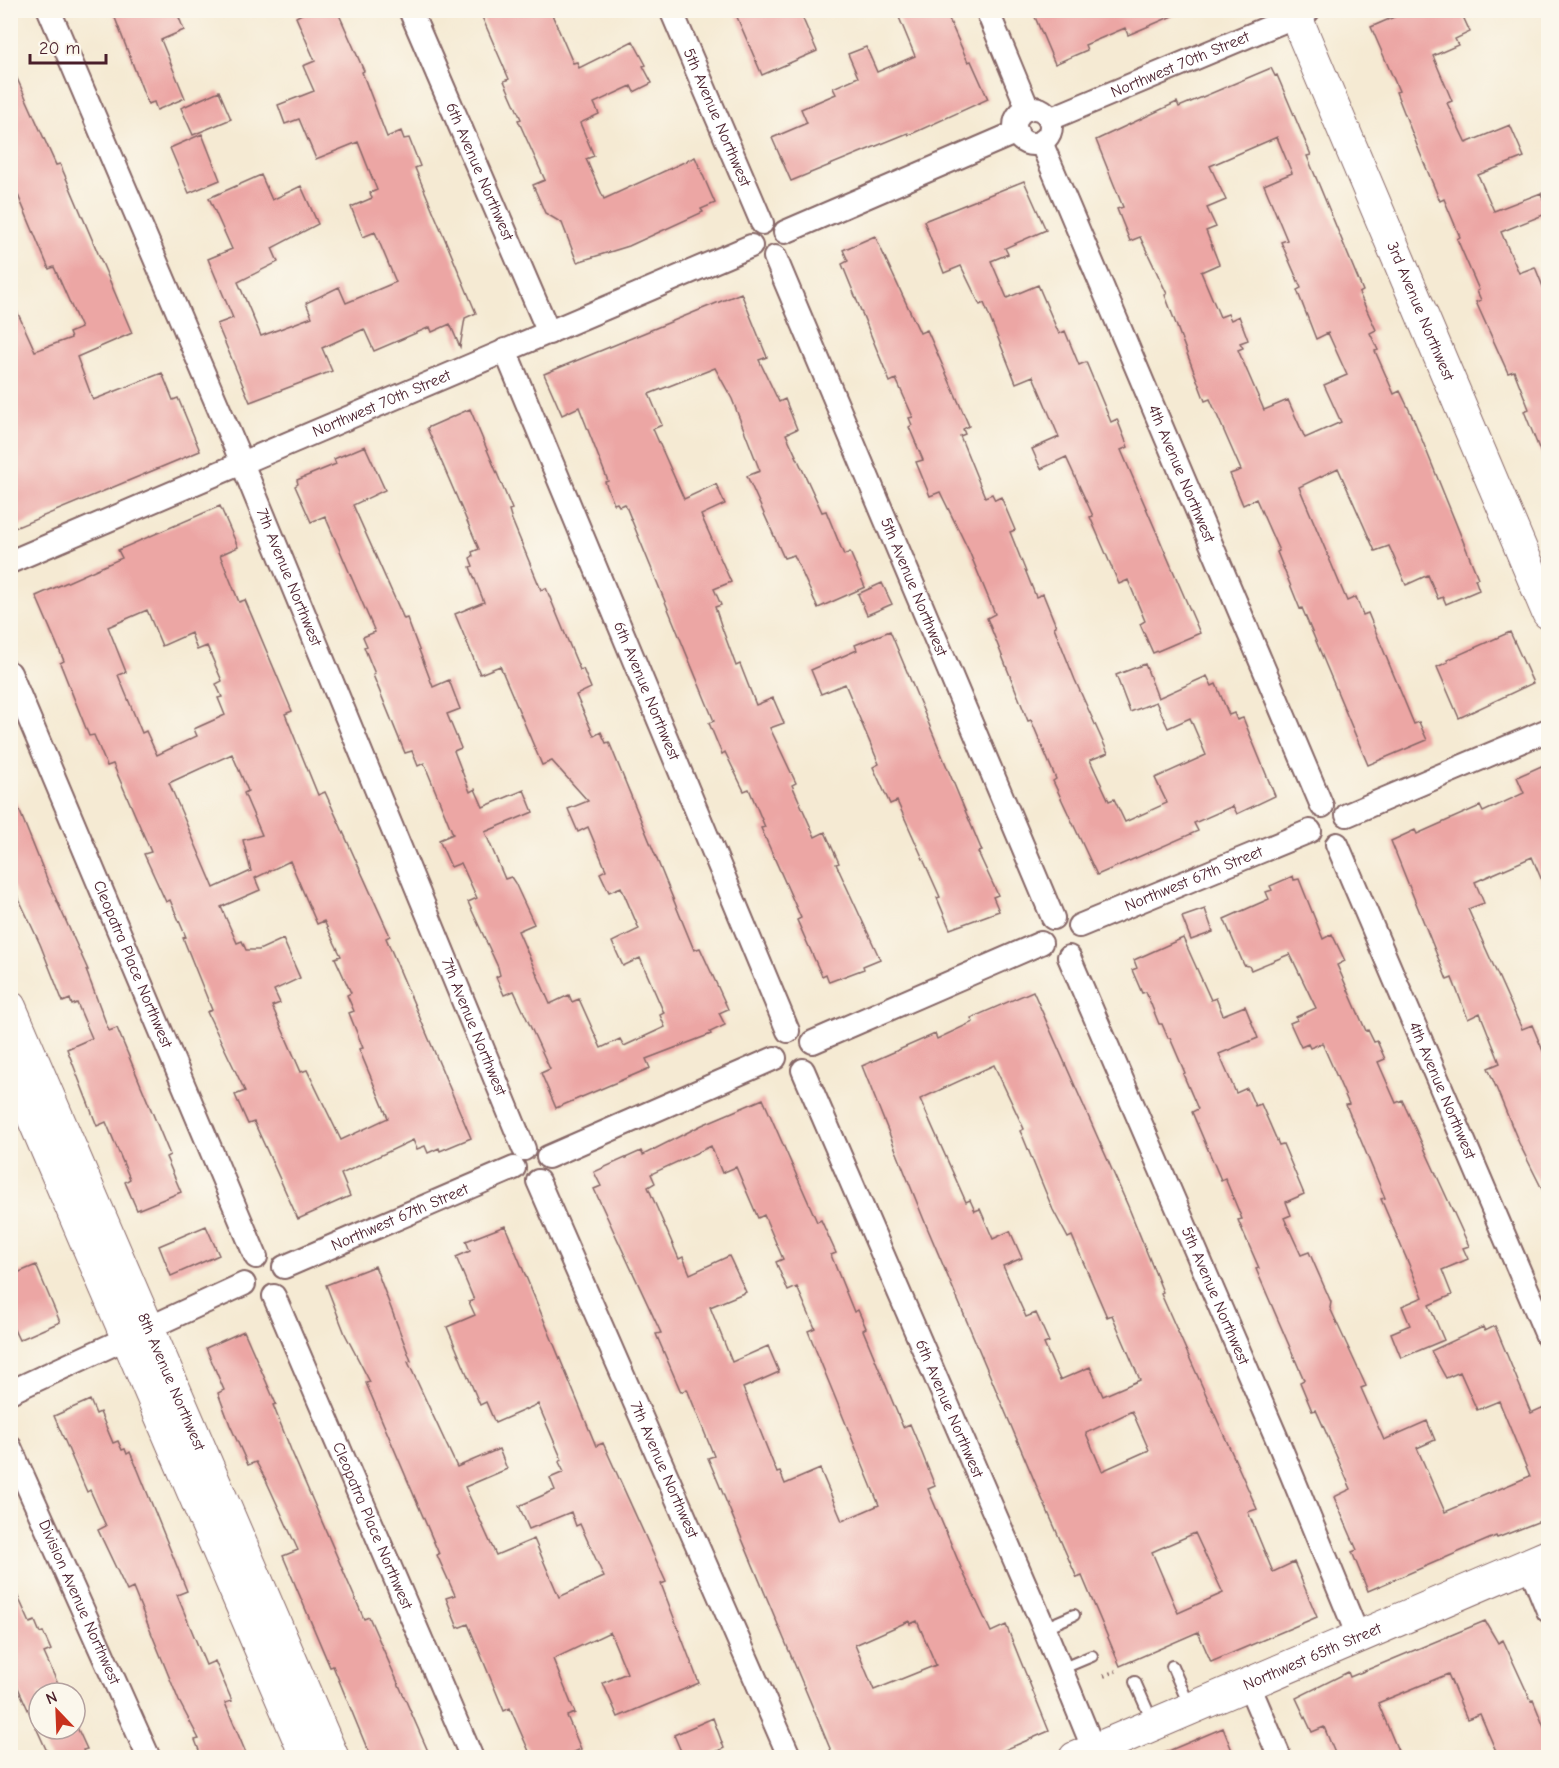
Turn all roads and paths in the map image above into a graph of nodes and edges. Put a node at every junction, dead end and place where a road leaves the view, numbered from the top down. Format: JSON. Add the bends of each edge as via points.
{"nodes":[{"id":1,"x":49,"y":10,"type":"edge"},
{"id":2,"x":410,"y":10,"type":"edge"},
{"id":3,"x":671,"y":10,"type":"edge"},
{"id":4,"x":987,"y":10,"type":"edge"},
{"id":5,"x":1299,"y":12,"type":"edge"},
{"id":6,"x":1028,"y":109,"type":"junction"},
{"id":7,"x":1050,"y":119,"type":"junction"},
{"id":8,"x":1017,"y":132,"type":"junction"},
{"id":9,"x":1041,"y":142,"type":"junction"},
{"id":10,"x":762,"y":223,"type":"junction"},
{"id":11,"x":785,"y":232,"type":"junction"},
{"id":12,"x":752,"y":246,"type":"junction"},
{"id":13,"x":775,"y":256,"type":"junction"},
{"id":14,"x":549,"y":333,"type":"junction"},
{"id":15,"x":505,"y":350,"type":"junction"},
{"id":16,"x":242,"y":463,"type":"junction"},
{"id":17,"x":10,"y":562,"type":"edge"},
{"id":18,"x":1548,"y":613,"type":"edge"},
{"id":19,"x":10,"y":673,"type":"edge"},
{"id":20,"x":1548,"y":730,"type":"edge"},
{"id":21,"x":1322,"y":806,"type":"junction"},
{"id":22,"x":1347,"y":815,"type":"junction"},
{"id":23,"x":1310,"y":831,"type":"junction"},
{"id":24,"x":1337,"y":844,"type":"junction"},
{"id":25,"x":1053,"y":918,"type":"junction"},
{"id":26,"x":1079,"y":926,"type":"junction"},
{"id":27,"x":1041,"y":944,"type":"junction"},
{"id":28,"x":1069,"y":957,"type":"junction"},
{"id":29,"x":10,"y":1007,"type":"edge"},
{"id":30,"x":788,"y":1031,"type":"junction"},
{"id":31,"x":813,"y":1042,"type":"junction"},
{"id":32,"x":775,"y":1058,"type":"junction"},
{"id":33,"x":10,"y":1064,"type":"edge"},
{"id":34,"x":803,"y":1070,"type":"junction"},
{"id":35,"x":548,"y":1157,"type":"junction"},
{"id":36,"x":519,"y":1158,"type":"junction"},
{"id":37,"x":538,"y":1181,"type":"junction"},
{"id":38,"x":256,"y":1257,"type":"junction"},
{"id":39,"x":284,"y":1267,"type":"junction"},
{"id":40,"x":244,"y":1284,"type":"junction"},
{"id":41,"x":274,"y":1296,"type":"junction"},
{"id":42,"x":138,"y":1333,"type":"junction"},
{"id":43,"x":1548,"y":1338,"type":"edge"},
{"id":44,"x":10,"y":1392,"type":"edge"},
{"id":45,"x":10,"y":1447,"type":"edge"},
{"id":46,"x":1539,"y":1560,"type":"edge"},
{"id":47,"x":1548,"y":1611,"type":"edge"},
{"id":48,"x":1074,"y":1615,"type":"dead end"},
{"id":49,"x":1044,"y":1628,"type":"junction"},
{"id":50,"x":1358,"y":1636,"type":"junction"},
{"id":51,"x":1092,"y":1656,"type":"dead end"},
{"id":52,"x":1172,"y":1666,"type":"dead end"},
{"id":53,"x":1061,"y":1669,"type":"junction"},
{"id":54,"x":1116,"y":1671,"type":"dead end"},
{"id":55,"x":1104,"y":1676,"type":"dead end"},
{"id":56,"x":1135,"y":1682,"type":"dead end"},
{"id":57,"x":1248,"y":1683,"type":"junction"},
{"id":58,"x":1191,"y":1708,"type":"junction"},
{"id":59,"x":1153,"y":1724,"type":"junction"},
{"id":60,"x":1085,"y":1754,"type":"edge"},
{"id":61,"x":148,"y":1758,"type":"edge"},
{"id":62,"x":307,"y":1758,"type":"edge"},
{"id":63,"x":333,"y":1758,"type":"edge"},
{"id":64,"x":472,"y":1758,"type":"edge"},
{"id":65,"x":790,"y":1758,"type":"edge"},
{"id":66,"x":1280,"y":1758,"type":"edge"}],
"edges":[{"from":1,"to":16,"type":"street","name":"7th Avenue Northwest"},
{"from":2,"to":14,"type":"street","name":"6th Avenue Northwest"},
{"from":3,"to":10,"type":"street","name":"5th Avenue Northwest"},
{"from":4,"to":6,"type":"street"},
{"from":5,"to":7,"type":"street","name":"Northwest 70th Street"},
{"from":5,"to":18,"type":"main road","name":"3rd Avenue Northwest"},
{"from":6,"to":7,"type":"street","via":[[1043,111]]},
{"from":6,"to":8,"type":"street","via":[[1018,118]]},
{"from":7,"to":9,"type":"street","via":[[1050,133]]},
{"from":8,"to":9,"type":"street","via":[[1026,142]]},
{"from":8,"to":11,"type":"street"},
{"from":9,"to":21,"type":"street","name":"4th Avenue Northwest"},
{"from":10,"to":11,"type":"street","via":[[772,223]]},
{"from":10,"to":12,"type":"street","via":[[752,233]]},
{"from":11,"to":13,"type":"street","via":[[784,248]]},
{"from":12,"to":13,"type":"street","via":[[761,257]]},
{"from":12,"to":14,"type":"street","name":"Northwest 70th Street"},
{"from":13,"to":25,"type":"street","name":"5th Avenue Northwest"},
{"from":14,"to":15,"type":"street","name":"Northwest 70th Street"},
{"from":15,"to":16,"type":"street","name":"Northwest 70th Street"},
{"from":15,"to":30,"type":"street","name":"6th Avenue Northwest"},
{"from":16,"to":17,"type":"street","name":"Northwest 70th Street"},
{"from":16,"to":36,"type":"street","name":"7th Avenue Northwest"},
{"from":19,"to":38,"type":"street","name":"Cleopatra Place Northwest"},
{"from":20,"to":22,"type":"street"},
{"from":21,"to":22,"type":"street","via":[[1338,806]]},
{"from":21,"to":23,"type":"street","via":[[1311,817]]},
{"from":22,"to":24,"type":"street","via":[[1348,833]]},
{"from":23,"to":24,"type":"street","via":[[1319,842]]},
{"from":23,"to":26,"type":"street","name":"Northwest 67th Street"},
{"from":24,"to":43,"type":"street","name":"4th Avenue Northwest"},
{"from":25,"to":26,"type":"street","via":[[1071,918]]},
{"from":25,"to":27,"type":"street","via":[[1041,930]]},
{"from":26,"to":28,"type":"street","via":[[1081,945]]},
{"from":27,"to":28,"type":"street","via":[[1052,956]]},
{"from":27,"to":31,"type":"street"},
{"from":28,"to":50,"type":"street","name":"5th Avenue Northwest"},
{"from":29,"to":42,"type":"main road","name":"8th Avenue Northwest"},
{"from":30,"to":31,"type":"street","via":[[801,1031]]},
{"from":30,"to":32,"type":"street","via":[[777,1040]]},
{"from":31,"to":34,"type":"street","via":[[814,1058]]},
{"from":32,"to":34,"type":"street","via":[[784,1069]]},
{"from":32,"to":35,"type":"street"},
{"from":33,"to":42,"type":"main road","name":"8th Avenue Northwest"},
{"from":34,"to":49,"type":"street","name":"6th Avenue Northwest"},
{"from":35,"to":36,"type":"street","via":[[536,1147]]},
{"from":35,"to":37,"type":"street","via":[[548,1171]]},
{"from":36,"to":37,"type":"street","via":[[525,1180]]},
{"from":36,"to":39,"type":"street","name":"Northwest 67th Street"},
{"from":37,"to":65,"type":"street","name":"7th Avenue Northwest"},
{"from":38,"to":39,"type":"street","via":[[272,1257]]},
{"from":38,"to":40,"type":"street","via":[[246,1266]]},
{"from":39,"to":41,"type":"street","via":[[284,1287]]},
{"from":40,"to":41,"type":"street","via":[[254,1296]]},
{"from":40,"to":42,"type":"street"},
{"from":41,"to":64,"type":"street","name":"Cleopatra Place Northwest"},
{"from":42,"to":44,"type":"street"},
{"from":42,"to":62,"type":"main road","name":"8th Avenue Northwest"},
{"from":42,"to":63,"type":"main road","name":"8th Avenue Northwest"},
{"from":45,"to":61,"type":"street","name":"Division Avenue Northwest"},
{"from":46,"to":47,"type":"street"},
{"from":46,"to":50,"type":"main road","name":"Northwest 65th Street"},
{"from":48,"to":49,"type":"lane"},
{"from":49,"to":53,"type":"street","name":"6th Avenue Northwest"},
{"from":50,"to":57,"type":"main road","name":"Northwest 65th Street"},
{"from":51,"to":53,"type":"lane"},
{"from":52,"to":58,"type":"lane"},
{"from":53,"to":60,"type":"street","name":"6th Avenue Northwest"},
{"from":54,"to":55,"type":"path"},
{"from":56,"to":59,"type":"lane"},
{"from":57,"to":58,"type":"main road","name":"Northwest 65th Street"},
{"from":57,"to":66,"type":"street"},
{"from":58,"to":59,"type":"main road","name":"Northwest 65th Street"},
{"from":59,"to":60,"type":"main road","name":"Northwest 65th Street"}]}
